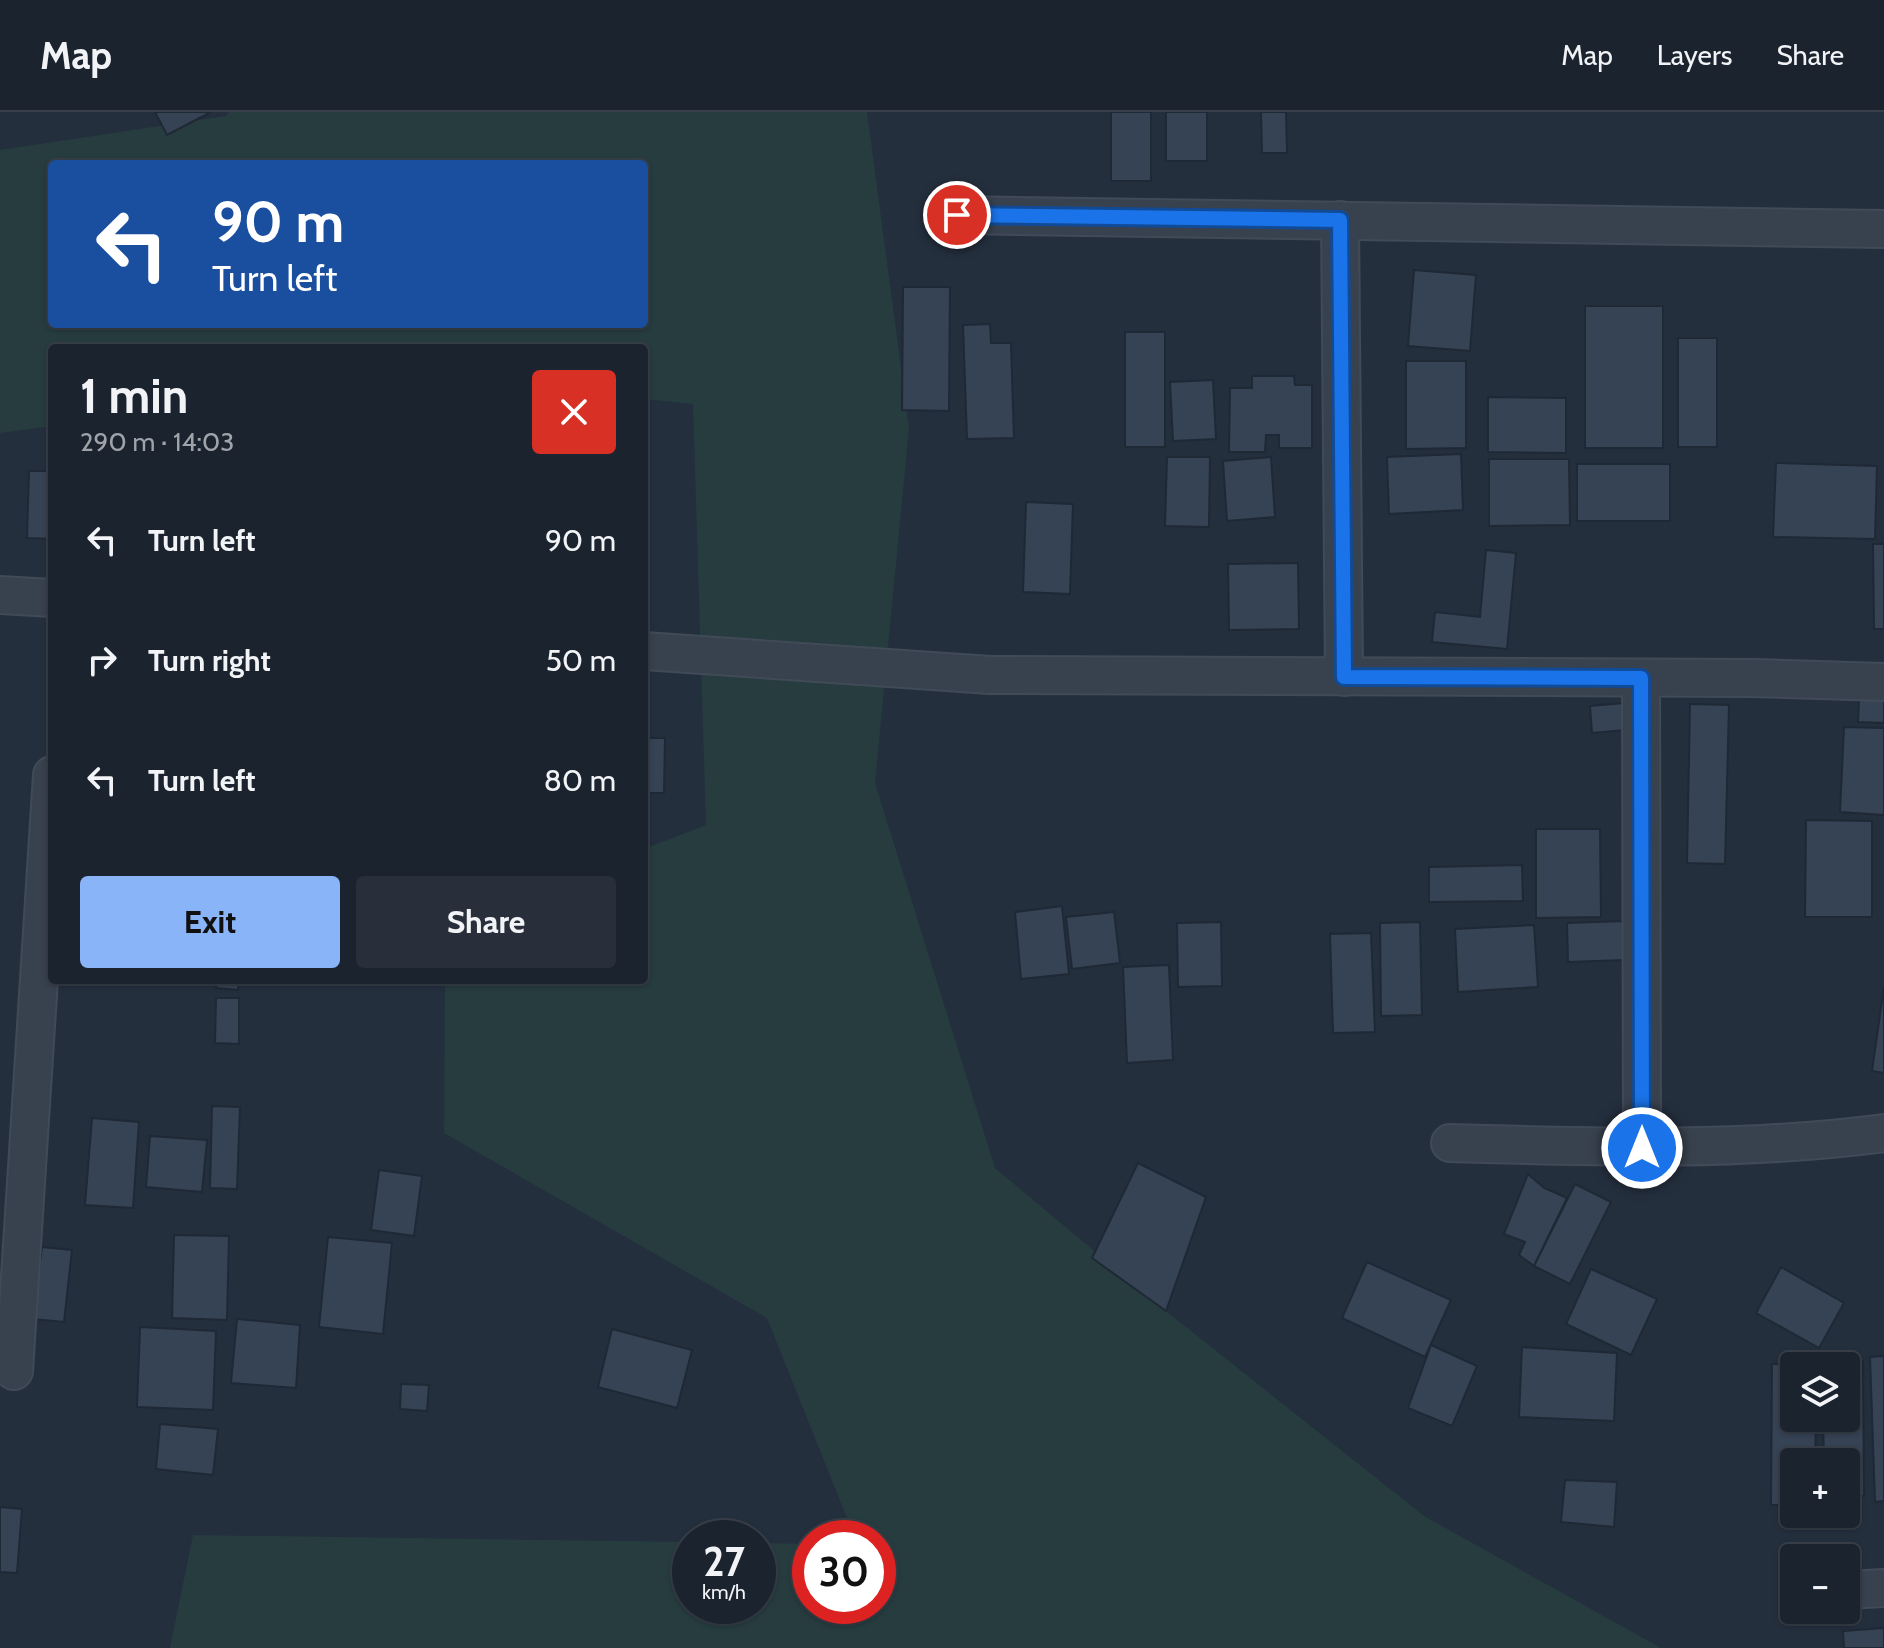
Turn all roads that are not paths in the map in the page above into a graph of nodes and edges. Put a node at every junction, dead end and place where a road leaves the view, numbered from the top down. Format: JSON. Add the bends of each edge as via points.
{"nodes":[{"id":1,"x":957,"y":215,"type":"dead end"},
{"id":2,"x":1340,"y":220,"type":"junction"},
{"id":3,"x":1884,"y":229,"type":"edge"},
{"id":4,"x":0,"y":595,"type":"edge"},
{"id":5,"x":48,"y":598,"type":"edge"},
{"id":6,"x":648,"y":651,"type":"edge"},
{"id":7,"x":1344,"y":677,"type":"junction"},
{"id":8,"x":1641,"y":678,"type":"junction"},
{"id":9,"x":1884,"y":682,"type":"edge"},
{"id":10,"x":48,"y":838,"type":"edge"},
{"id":11,"x":1884,"y":1133,"type":"edge"},
{"id":12,"x":1450,"y":1143,"type":"dead end"},
{"id":13,"x":1642,"y":1148,"type":"junction"},
{"id":14,"x":14,"y":1371,"type":"dead end"},
{"id":15,"x":1884,"y":1588,"type":"edge"},
{"id":16,"x":1860,"y":1589,"type":"edge"}],
"edges":[{"from":1,"to":2,"type":"street"},
{"from":2,"to":3,"type":"street"},
{"from":2,"to":7,"type":"street"},
{"from":4,"to":5,"type":"street"},
{"from":6,"to":7,"type":"street","via":[[990,675]]},
{"from":7,"to":8,"type":"street"},
{"from":8,"to":9,"type":"street"},
{"from":8,"to":13,"type":"street"},
{"from":10,"to":14,"type":"street"},
{"from":11,"to":13,"type":"street","via":[[1823,1141]]},
{"from":12,"to":13,"type":"street"},
{"from":15,"to":16,"type":"street"}]}
